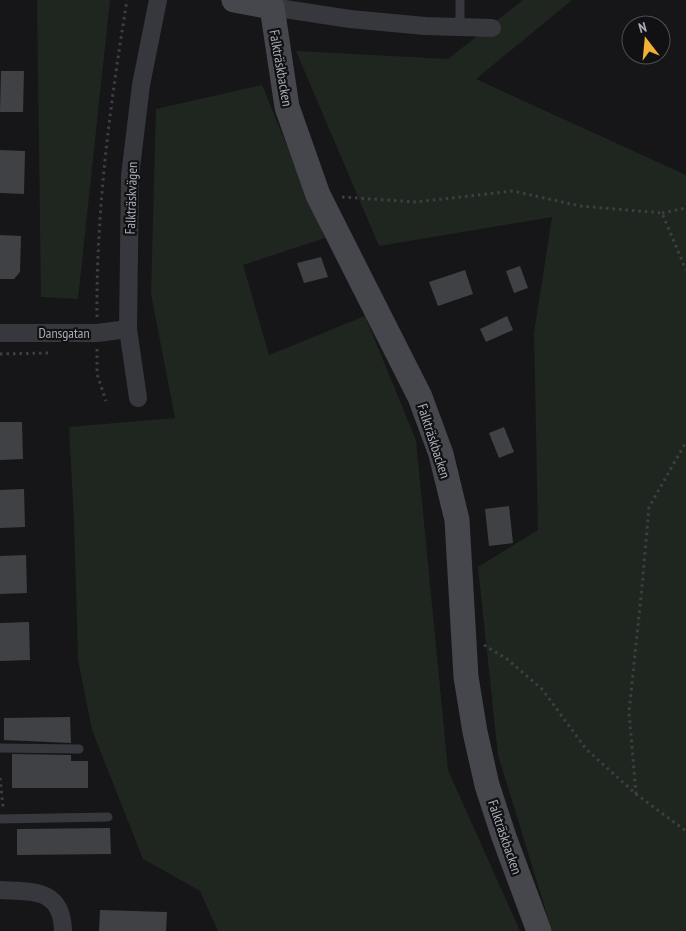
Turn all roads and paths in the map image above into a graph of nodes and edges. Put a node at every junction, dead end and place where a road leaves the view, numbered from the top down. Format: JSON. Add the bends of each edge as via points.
{"nodes":[{"id":1,"x":127,"y":0,"type":"edge"},
{"id":2,"x":158,"y":0,"type":"edge"},
{"id":3,"x":234,"y":0,"type":"edge"},
{"id":4,"x":460,"y":0,"type":"edge"},
{"id":5,"x":272,"y":8,"type":"junction"},
{"id":6,"x":460,"y":27,"type":"junction"},
{"id":7,"x":492,"y":28,"type":"dead end"},
{"id":8,"x":318,"y":195,"type":"junction"},
{"id":9,"x":686,"y":208,"type":"edge"},
{"id":10,"x":662,"y":213,"type":"junction"},
{"id":11,"x":686,"y":270,"type":"edge"},
{"id":12,"x":128,"y":329,"type":"junction"},
{"id":13,"x":0,"y":333,"type":"edge"},
{"id":14,"x":97,"y":333,"type":"junction"},
{"id":15,"x":138,"y":398,"type":"dead end"},
{"id":16,"x":106,"y":401,"type":"dead end"},
{"id":17,"x":686,"y":442,"type":"edge"},
{"id":18,"x":462,"y":632,"type":"junction"},
{"id":19,"x":0,"y":748,"type":"edge"},
{"id":20,"x":79,"y":748,"type":"dead end"},
{"id":21,"x":0,"y":778,"type":"edge"},
{"id":22,"x":636,"y":794,"type":"junction"},
{"id":23,"x":108,"y":817,"type":"dead end"},
{"id":24,"x":2,"y":819,"type":"edge"},
{"id":25,"x":686,"y":831,"type":"edge"},
{"id":26,"x":0,"y":890,"type":"edge"},
{"id":27,"x":63,"y":931,"type":"edge"},
{"id":28,"x":539,"y":931,"type":"edge"}],
"edges":[{"from":1,"to":14,"type":"path","via":[[103,174],[96,280]]},
{"from":2,"to":12,"type":"street","name":"Falkträskvägen","via":[[141,85],[130,176]]},
{"from":3,"to":5,"type":"street"},
{"from":4,"to":6,"type":"lane"},
{"from":5,"to":6,"type":"street","via":[[350,19]]},
{"from":5,"to":8,"type":"street","name":"Falkträskbacken","via":[[287,107]]},
{"from":6,"to":7,"type":"street"},
{"from":8,"to":10,"type":"path","via":[[416,202],[513,191],[580,206]]},
{"from":8,"to":18,"type":"street","name":"Falkträskbacken","via":[[420,397],[441,454],[457,520]]},
{"from":9,"to":10,"type":"path"},
{"from":10,"to":11,"type":"path"},
{"from":12,"to":14,"type":"street","name":"Dansgatan"},
{"from":12,"to":15,"type":"street","name":"Falkträskvägen"},
{"from":13,"to":14,"type":"street","name":"Dansgatan"},
{"from":14,"to":16,"type":"path","via":[[98,374]]},
{"from":17,"to":22,"type":"path","via":[[649,507],[629,712]]},
{"from":18,"to":22,"type":"path","via":[[508,659],[542,689],[586,749]]},
{"from":18,"to":28,"type":"street","name":"Falkträskbacken","via":[[466,677],[487,785]]},
{"from":19,"to":20,"type":"lane"},
{"from":21,"to":24,"type":"path"},
{"from":22,"to":25,"type":"path"},
{"from":23,"to":24,"type":"lane"},
{"from":26,"to":27,"type":"street","via":[[36,892],[53,900],[62,917]]}]}
